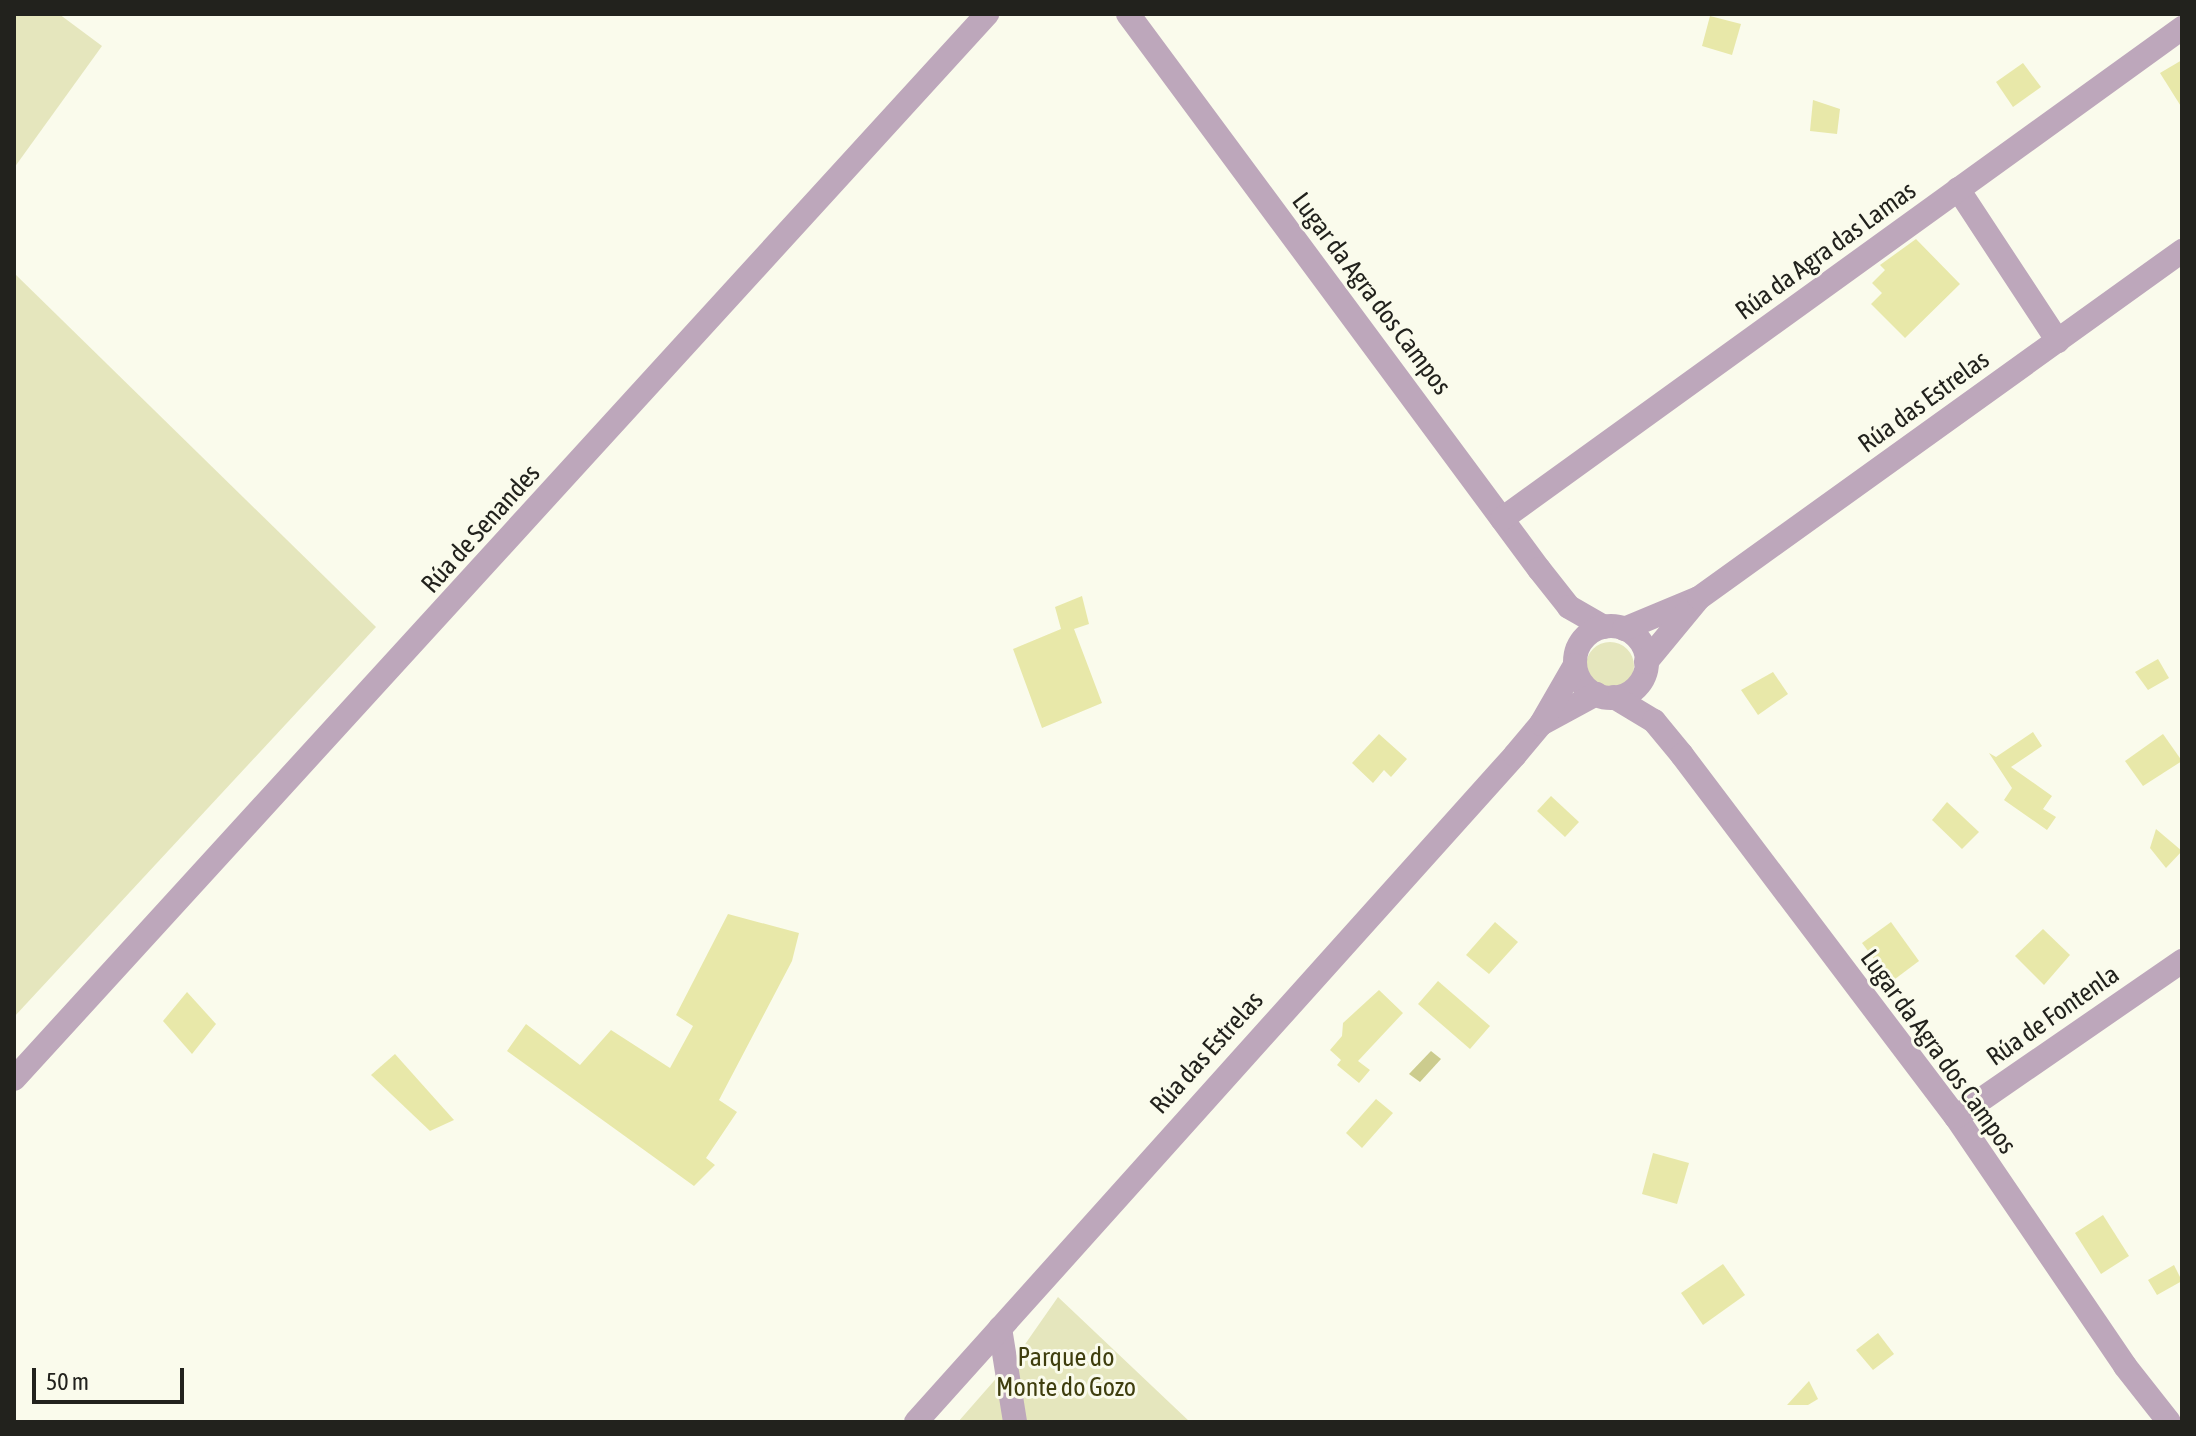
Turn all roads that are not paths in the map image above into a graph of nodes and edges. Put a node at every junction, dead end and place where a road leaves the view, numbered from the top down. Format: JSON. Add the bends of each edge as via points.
{"nodes":[{"id":1,"x":987,"y":14,"type":"edge"},
{"id":2,"x":1128,"y":14,"type":"edge"},
{"id":3,"x":2182,"y":28,"type":"edge"},
{"id":4,"x":1958,"y":189,"type":"junction"},
{"id":5,"x":2182,"y":251,"type":"edge"},
{"id":6,"x":2058,"y":341,"type":"junction"},
{"id":7,"x":1502,"y":519,"type":"junction"},
{"id":8,"x":1699,"y":598,"type":"junction"},
{"id":9,"x":1569,"y":607,"type":"junction"},
{"id":10,"x":1614,"y":628,"type":"junction"},
{"id":11,"x":1576,"y":656,"type":"junction"},
{"id":12,"x":1645,"y":667,"type":"junction"},
{"id":13,"x":1605,"y":695,"type":"junction"},
{"id":14,"x":1654,"y":721,"type":"junction"},
{"id":15,"x":1541,"y":724,"type":"junction"},
{"id":16,"x":2182,"y":961,"type":"edge"},
{"id":17,"x":14,"y":1079,"type":"edge"},
{"id":18,"x":1956,"y":1117,"type":"junction"},
{"id":19,"x":1000,"y":1328,"type":"junction"},
{"id":20,"x":916,"y":1422,"type":"edge"},
{"id":21,"x":1015,"y":1422,"type":"edge"},
{"id":22,"x":2169,"y":1422,"type":"edge"}],
"edges":[{"from":1,"to":17,"type":"street","name":"Rúa de Senandes"},
{"from":2,"to":7,"type":"street","name":"Lugar da Agra dos Campos"},
{"from":3,"to":4,"type":"street","name":"Rúa da Agra das Lamas"},
{"from":4,"to":6,"type":"street"},
{"from":4,"to":7,"type":"street","name":"Rúa da Agra das Lamas"},
{"from":5,"to":6,"type":"street","name":"Rúa das Estrelas"},
{"from":6,"to":8,"type":"street","name":"Rúa das Estrelas"},
{"from":7,"to":9,"type":"street","name":"Lugar da Agra dos Campos"},
{"from":8,"to":10,"type":"street","name":"Rúa das Estrelas"},
{"from":8,"to":12,"type":"street","name":"Rúa das Estrelas"},
{"from":9,"to":10,"type":"street","name":"Lugar da Agra dos Campos"},
{"from":9,"to":11,"type":"street","name":"Lugar da Agra dos Campos"},
{"from":10,"to":11,"type":"street","via":[[1588,634]]},
{"from":10,"to":12,"type":"street","via":[[1642,644]]},
{"from":11,"to":13,"type":"street","via":[[1581,681]]},
{"from":11,"to":15,"type":"street","name":"Rúa das Estrelas"},
{"from":12,"to":13,"type":"street","via":[[1632,690]]},
{"from":12,"to":14,"type":"street","name":"Lugar da Agra dos Campos"},
{"from":13,"to":14,"type":"street","name":"Lugar da Agra dos Campos"},
{"from":13,"to":15,"type":"street","name":"Rúa das Estrelas"},
{"from":14,"to":18,"type":"street","name":"Lugar da Agra dos Campos"},
{"from":15,"to":19,"type":"street","name":"Rúa das Estrelas"},
{"from":16,"to":18,"type":"street","name":"Rúa de Fontenla"},
{"from":18,"to":22,"type":"street","name":"Lugar da Agra dos Campos","via":[[2125,1366]]},
{"from":19,"to":20,"type":"street","name":"Rúa das Estrelas"},
{"from":19,"to":21,"type":"street"}]}
